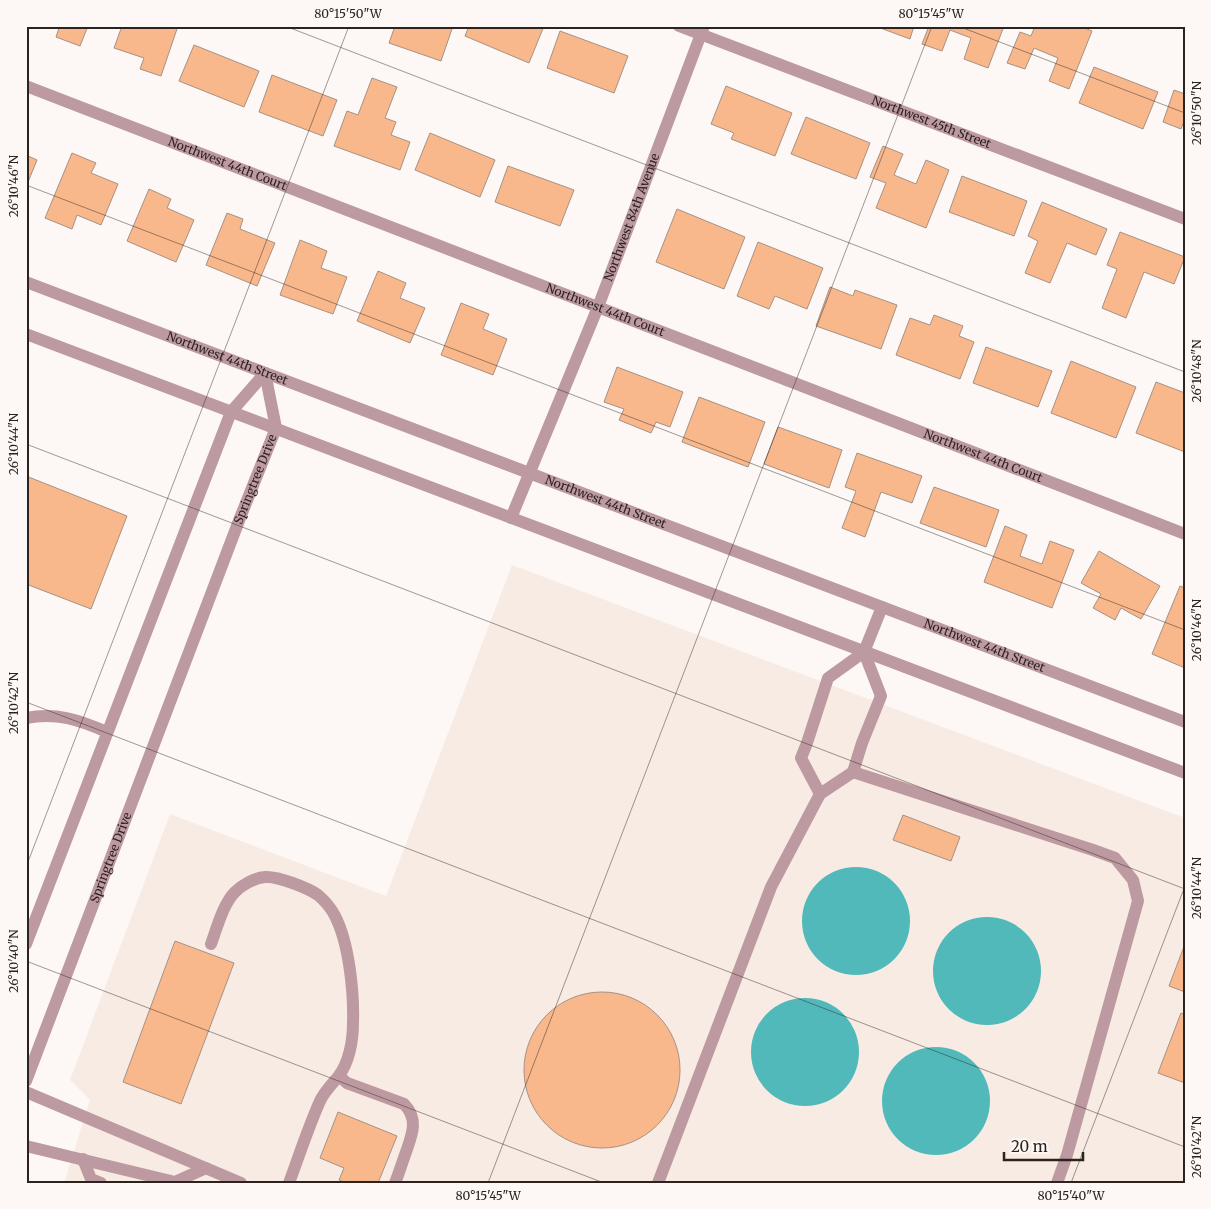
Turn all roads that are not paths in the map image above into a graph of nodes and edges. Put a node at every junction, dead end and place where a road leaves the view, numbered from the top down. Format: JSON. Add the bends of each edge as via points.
{"nodes":[{"id":1,"x":679,"y":26,"type":"edge"},
{"id":2,"x":702,"y":30,"type":"edge"},
{"id":3,"x":26,"y":86,"type":"edge"},
{"id":4,"x":1185,"y":219,"type":"edge"},
{"id":5,"x":26,"y":282,"type":"edge"},
{"id":6,"x":598,"y":306,"type":"junction"},
{"id":7,"x":26,"y":334,"type":"edge"},
{"id":8,"x":265,"y":373,"type":"junction"},
{"id":9,"x":231,"y":412,"type":"junction"},
{"id":10,"x":276,"y":428,"type":"junction"},
{"id":11,"x":530,"y":473,"type":"junction"},
{"id":12,"x":511,"y":518,"type":"junction"},
{"id":13,"x":1185,"y":534,"type":"edge"},
{"id":14,"x":882,"y":607,"type":"junction"},
{"id":15,"x":864,"y":652,"type":"junction"},
{"id":16,"x":26,"y":718,"type":"edge"},
{"id":17,"x":1185,"y":722,"type":"edge"},
{"id":18,"x":107,"y":732,"type":"junction"},
{"id":19,"x":853,"y":772,"type":"junction"},
{"id":20,"x":1185,"y":773,"type":"edge"},
{"id":21,"x":820,"y":794,"type":"junction"},
{"id":22,"x":26,"y":944,"type":"edge"},
{"id":23,"x":211,"y":944,"type":"dead end"},
{"id":24,"x":339,"y":1076,"type":"junction"},
{"id":25,"x":26,"y":1081,"type":"edge"},
{"id":26,"x":26,"y":1092,"type":"edge"},
{"id":27,"x":26,"y":1146,"type":"edge"},
{"id":28,"x":84,"y":1160,"type":"junction"},
{"id":29,"x":206,"y":1168,"type":"junction"},
{"id":30,"x":143,"y":1179,"type":"edge"},
{"id":31,"x":101,"y":1183,"type":"edge"},
{"id":32,"x":241,"y":1183,"type":"edge"},
{"id":33,"x":289,"y":1183,"type":"edge"},
{"id":34,"x":395,"y":1183,"type":"edge"},
{"id":35,"x":658,"y":1183,"type":"edge"},
{"id":36,"x":1057,"y":1183,"type":"edge"}],
"edges":[{"from":1,"to":2,"type":"street","name":"Northwest 45th Street"},
{"from":2,"to":4,"type":"street","name":"Northwest 45th Street"},
{"from":2,"to":6,"type":"street","name":"Northwest 84th Avenue"},
{"from":3,"to":6,"type":"street","name":"Northwest 44th Court"},
{"from":5,"to":8,"type":"street","name":"Northwest 44th Street"},
{"from":6,"to":11,"type":"street","name":"Northwest 84th Avenue"},
{"from":6,"to":13,"type":"street","name":"Northwest 44th Court"},
{"from":7,"to":9,"type":"street"},
{"from":8,"to":9,"type":"street"},
{"from":8,"to":10,"type":"street","name":"Springtree Drive"},
{"from":8,"to":11,"type":"street","name":"Northwest 44th Street"},
{"from":9,"to":10,"type":"street"},
{"from":9,"to":18,"type":"street"},
{"from":10,"to":12,"type":"street"},
{"from":10,"to":25,"type":"street","name":"Springtree Drive"},
{"from":11,"to":12,"type":"street","name":"Northwest 84th Avenue"},
{"from":11,"to":14,"type":"street","name":"Northwest 44th Street"},
{"from":12,"to":15,"type":"street"},
{"from":14,"to":15,"type":"street"},
{"from":14,"to":17,"type":"street","name":"Northwest 44th Street"},
{"from":15,"to":19,"type":"street","via":[[881,696]]},
{"from":15,"to":20,"type":"street"},
{"from":15,"to":21,"type":"street","via":[[828,678],[800,758]]},
{"from":16,"to":18,"type":"street","via":[[55,715]]},
{"from":18,"to":22,"type":"street"},
{"from":19,"to":21,"type":"street"},
{"from":19,"to":36,"type":"street","via":[[1116,858],[1133,880],[1138,901]]},
{"from":21,"to":35,"type":"street","via":[[771,887]]},
{"from":23,"to":24,"type":"street","via":[[234,893],[264,877],[312,891],[329,906],[342,935],[352,987],[351,1048]]},
{"from":24,"to":33,"type":"street","via":[[320,1102]]},
{"from":24,"to":34,"type":"street","via":[[404,1104],[412,1115],[413,1133]]},
{"from":26,"to":29,"type":"street"},
{"from":27,"to":28,"type":"street"},
{"from":28,"to":30,"type":"street"},
{"from":28,"to":31,"type":"street","via":[[91,1179]]},
{"from":29,"to":30,"type":"street","via":[[175,1182]]},
{"from":29,"to":32,"type":"street"}]}
